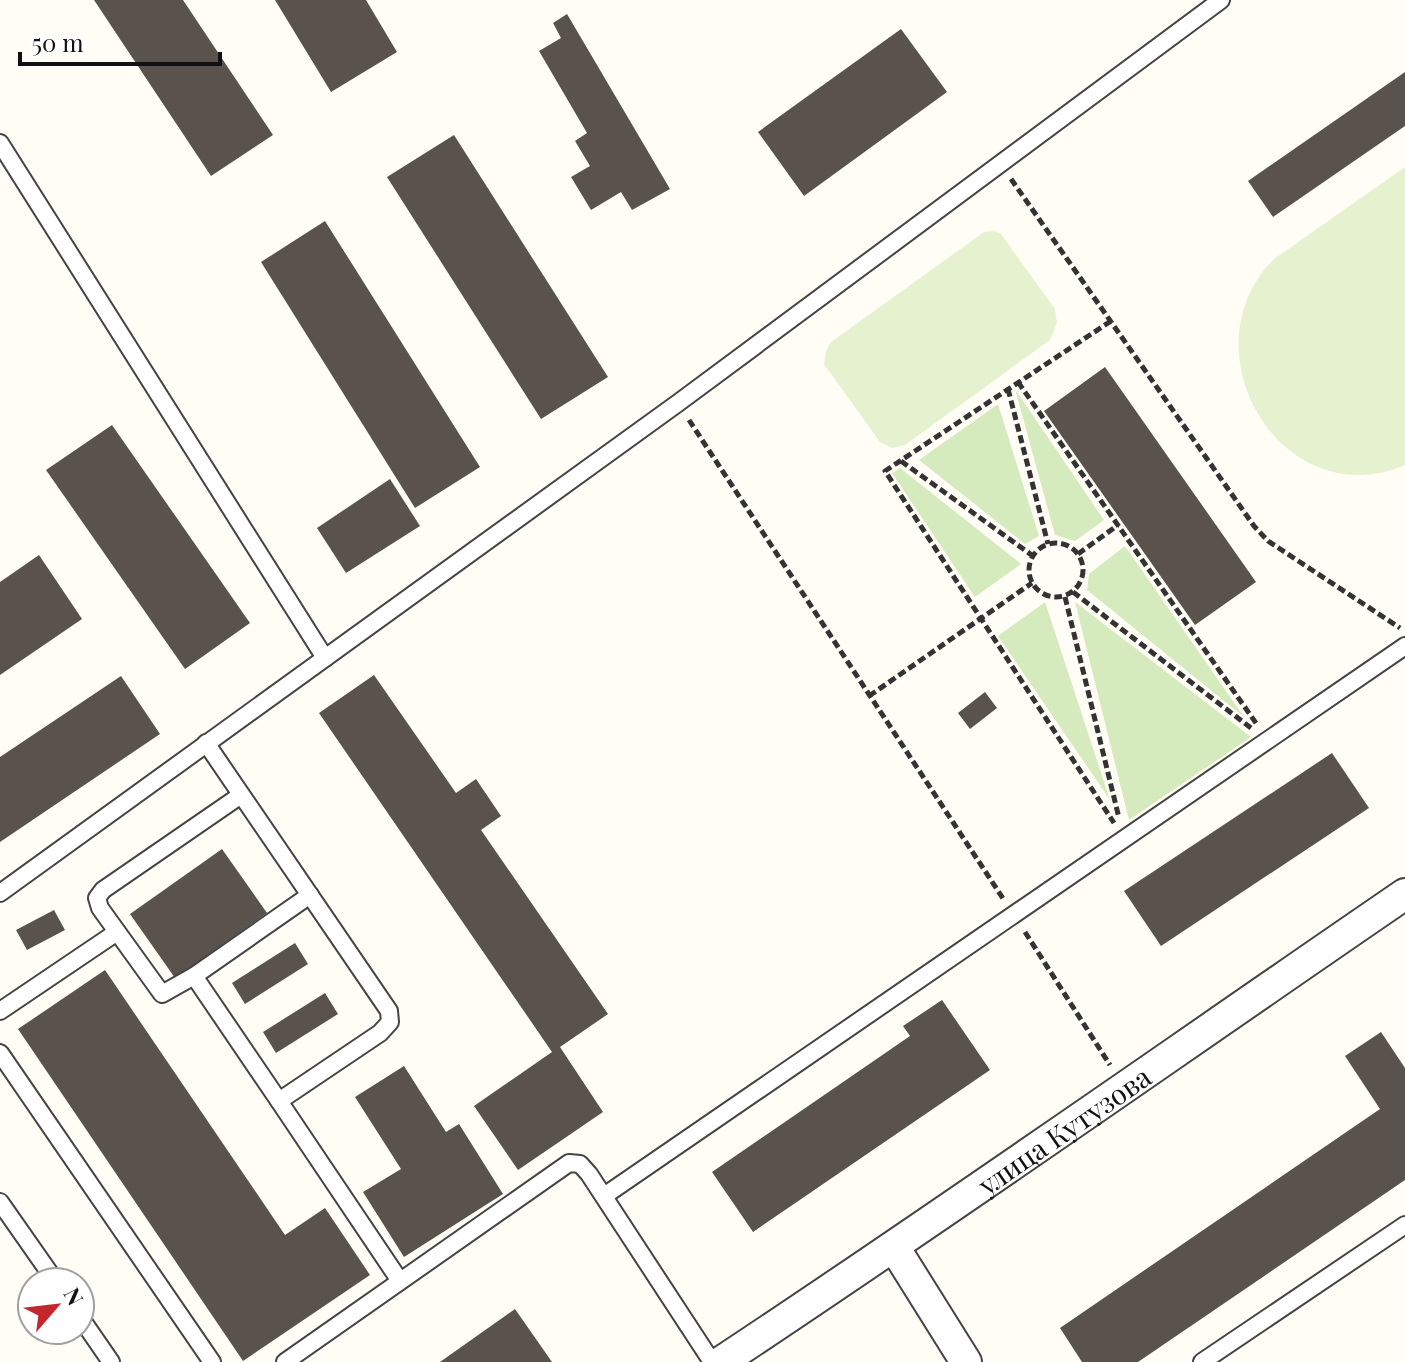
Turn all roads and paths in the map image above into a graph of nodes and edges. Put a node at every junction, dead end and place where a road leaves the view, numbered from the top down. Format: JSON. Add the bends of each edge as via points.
{"nodes":[{"id":1,"x":1221,"y":0,"type":"edge"},
{"id":2,"x":0,"y":143,"type":"edge"},
{"id":3,"x":1001,"y":165,"type":"junction"},
{"id":4,"x":1111,"y":321,"type":"junction"},
{"id":5,"x":1018,"y":382,"type":"junction"},
{"id":6,"x":1008,"y":389,"type":"junction"},
{"id":7,"x":678,"y":403,"type":"junction"},
{"id":8,"x":901,"y":461,"type":"junction"},
{"id":9,"x":1118,"y":525,"type":"junction"},
{"id":10,"x":1048,"y":544,"type":"junction"},
{"id":11,"x":1078,"y":554,"type":"junction"},
{"id":12,"x":1033,"y":556,"type":"junction"},
{"id":13,"x":1032,"y":583,"type":"junction"},
{"id":14,"x":1073,"y":592,"type":"junction"},
{"id":15,"x":1065,"y":597,"type":"junction"},
{"id":16,"x":979,"y":619,"type":"junction"},
{"id":17,"x":1405,"y":631,"type":"edge"},
{"id":18,"x":1405,"y":646,"type":"edge"},
{"id":19,"x":325,"y":658,"type":"junction"},
{"id":20,"x":869,"y":696,"type":"junction"},
{"id":21,"x":1268,"y":740,"type":"junction"},
{"id":22,"x":206,"y":743,"type":"junction"},
{"id":23,"x":241,"y":795,"type":"junction"},
{"id":24,"x":1124,"y":838,"type":"junction"},
{"id":25,"x":0,"y":893,"type":"edge"},
{"id":26,"x":1405,"y":894,"type":"edge"},
{"id":27,"x":310,"y":895,"type":"junction"},
{"id":28,"x":1013,"y":914,"type":"junction"},
{"id":29,"x":117,"y":932,"type":"junction"},
{"id":30,"x":194,"y":976,"type":"junction"},
{"id":31,"x":0,"y":1011,"type":"edge"},
{"id":32,"x":1100,"y":1050,"type":"dead end"},
{"id":33,"x":0,"y":1053,"type":"edge"},
{"id":34,"x":279,"y":1101,"type":"junction"},
{"id":35,"x":604,"y":1196,"type":"junction"},
{"id":36,"x":0,"y":1202,"type":"edge"},
{"id":37,"x":1405,"y":1225,"type":"edge"},
{"id":38,"x":894,"y":1247,"type":"junction"},
{"id":39,"x":45,"y":1266,"type":"edge"},
{"id":40,"x":400,"y":1281,"type":"junction"},
{"id":41,"x":96,"y":1340,"type":"edge"},
{"id":42,"x":111,"y":1362,"type":"edge"},
{"id":43,"x":212,"y":1362,"type":"edge"},
{"id":44,"x":285,"y":1362,"type":"edge"},
{"id":45,"x":712,"y":1362,"type":"edge"},
{"id":46,"x":721,"y":1362,"type":"edge"},
{"id":47,"x":966,"y":1362,"type":"edge"},
{"id":48,"x":1202,"y":1362,"type":"edge"}],
"edges":[{"from":1,"to":3,"type":"lane"},
{"from":2,"to":19,"type":"lane"},
{"from":3,"to":4,"type":"path"},
{"from":3,"to":7,"type":"lane"},
{"from":4,"to":5,"type":"path"},
{"from":4,"to":17,"type":"path","via":[[1268,541]]},
{"from":5,"to":6,"type":"path"},
{"from":5,"to":9,"type":"path"},
{"from":6,"to":8,"type":"path"},
{"from":6,"to":10,"type":"path"},
{"from":7,"to":19,"type":"lane"},
{"from":7,"to":20,"type":"path"},
{"from":8,"to":12,"type":"path"},
{"from":8,"to":16,"type":"path","via":[[885,471]]},
{"from":9,"to":11,"type":"path"},
{"from":9,"to":21,"type":"path"},
{"from":10,"to":11,"type":"path","via":[[1067,545]]},
{"from":10,"to":12,"type":"path"},
{"from":11,"to":14,"type":"path","via":[[1084,571]]},
{"from":12,"to":13,"type":"path"},
{"from":13,"to":15,"type":"path","via":[[1046,596]]},
{"from":13,"to":16,"type":"path"},
{"from":14,"to":15,"type":"path"},
{"from":14,"to":21,"type":"path"},
{"from":15,"to":24,"type":"path"},
{"from":16,"to":20,"type":"path"},
{"from":16,"to":24,"type":"path"},
{"from":18,"to":21,"type":"lane"},
{"from":19,"to":22,"type":"lane"},
{"from":20,"to":28,"type":"path"},
{"from":21,"to":24,"type":"lane"},
{"from":22,"to":23,"type":"lane"},
{"from":22,"to":25,"type":"lane"},
{"from":23,"to":27,"type":"lane"},
{"from":23,"to":29,"type":"lane","via":[[103,890],[97,898],[100,908]]},
{"from":24,"to":28,"type":"lane"},
{"from":26,"to":38,"type":"street","name":"улица Кутузова"},
{"from":27,"to":30,"type":"lane"},
{"from":27,"to":34,"type":"lane","via":[[389,1011],[390,1022]]},
{"from":28,"to":32,"type":"path"},
{"from":28,"to":35,"type":"lane"},
{"from":29,"to":30,"type":"lane","via":[[162,994]]},
{"from":29,"to":31,"type":"lane"},
{"from":30,"to":34,"type":"lane"},
{"from":33,"to":43,"type":"lane"},
{"from":34,"to":40,"type":"lane"},
{"from":35,"to":40,"type":"lane","via":[[580,1164],[569,1163]]},
{"from":35,"to":45,"type":"lane"},
{"from":36,"to":39,"type":"lane"},
{"from":37,"to":48,"type":"lane"},
{"from":38,"to":46,"type":"street","name":"улица Кутузова"},
{"from":38,"to":47,"type":"street"},
{"from":40,"to":44,"type":"lane"},
{"from":41,"to":42,"type":"lane"}]}
